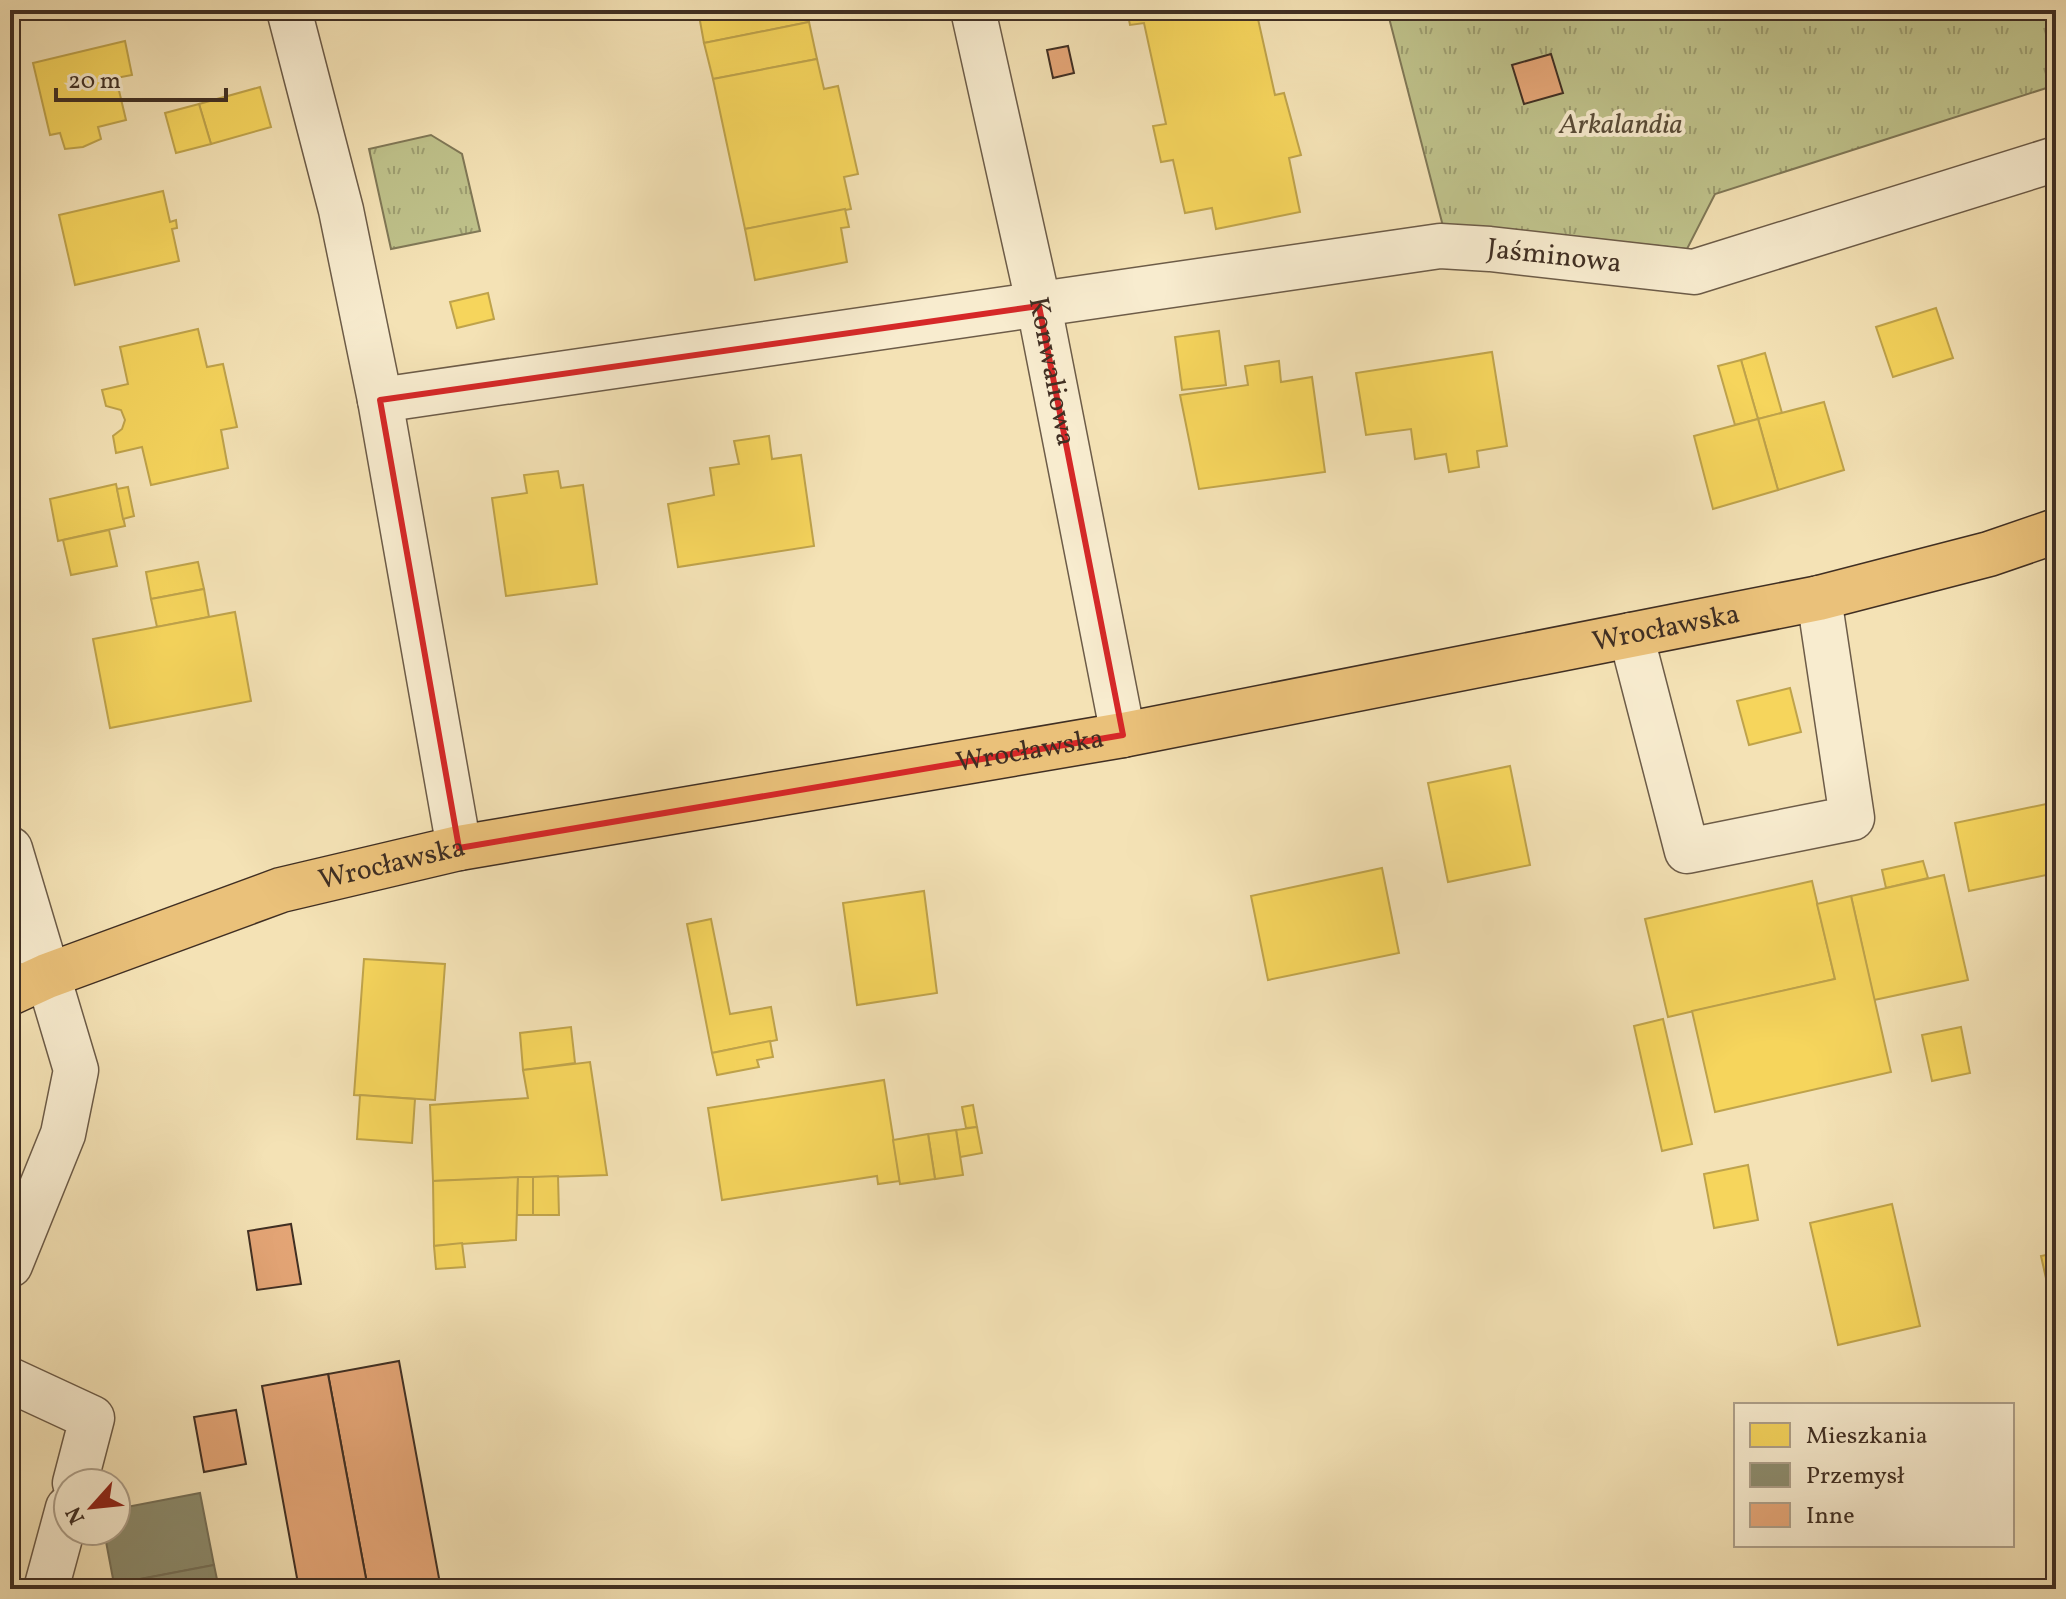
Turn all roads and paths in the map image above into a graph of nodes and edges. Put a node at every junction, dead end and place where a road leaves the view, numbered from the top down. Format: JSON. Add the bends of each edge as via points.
{"nodes":[{"id":1,"x":289,"y":10,"type":"edge"},
{"id":2,"x":973,"y":10,"type":"edge"},
{"id":3,"x":2056,"y":159,"type":"edge"},
{"id":4,"x":1039,"y":306,"type":"junction"},
{"id":5,"x":380,"y":400,"type":"junction"},
{"id":6,"x":2056,"y":531,"type":"edge"},
{"id":7,"x":1819,"y":598,"type":"junction"},
{"id":8,"x":1631,"y":635,"type":"junction"},
{"id":9,"x":1123,"y":735,"type":"junction"},
{"id":10,"x":459,"y":848,"type":"junction"},
{"id":11,"x":10,"y":849,"type":"edge"},
{"id":12,"x":28,"y":985,"type":"edge"},
{"id":13,"x":10,"y":1265,"type":"edge"},
{"id":14,"x":10,"y":1380,"type":"edge"},
{"id":15,"x":79,"y":1467,"type":"edge"},
{"id":16,"x":57,"y":1547,"type":"edge"},
{"id":17,"x":46,"y":1589,"type":"edge"}],
"edges":[{"from":1,"to":5,"type":"street","via":[[341,210]]},
{"from":2,"to":4,"type":"street","name":"Konwaliowa"},
{"from":3,"to":4,"type":"street","name":"Jaśminowa","via":[[1694,272],[1440,246]]},
{"from":4,"to":5,"type":"street","name":"Jaśminowa"},
{"from":4,"to":9,"type":"street","name":"Konwaliowa"},
{"from":5,"to":10,"type":"street"},
{"from":6,"to":7,"type":"main road","name":"Wrocławska"},
{"from":7,"to":8,"type":"main road","name":"Wrocławska"},
{"from":7,"to":8,"type":"street","via":[[1852,818],[1687,851]]},
{"from":8,"to":9,"type":"main road","name":"Wrocławska"},
{"from":9,"to":10,"type":"main road","name":"Wrocławska"},
{"from":10,"to":12,"type":"main road","name":"Wrocławska","via":[[281,890]]},
{"from":11,"to":12,"type":"street"},
{"from":12,"to":13,"type":"street","via":[[76,1070],[63,1134]]},
{"from":14,"to":15,"type":"street","via":[[92,1418]]},
{"from":16,"to":17,"type":"street"}]}
